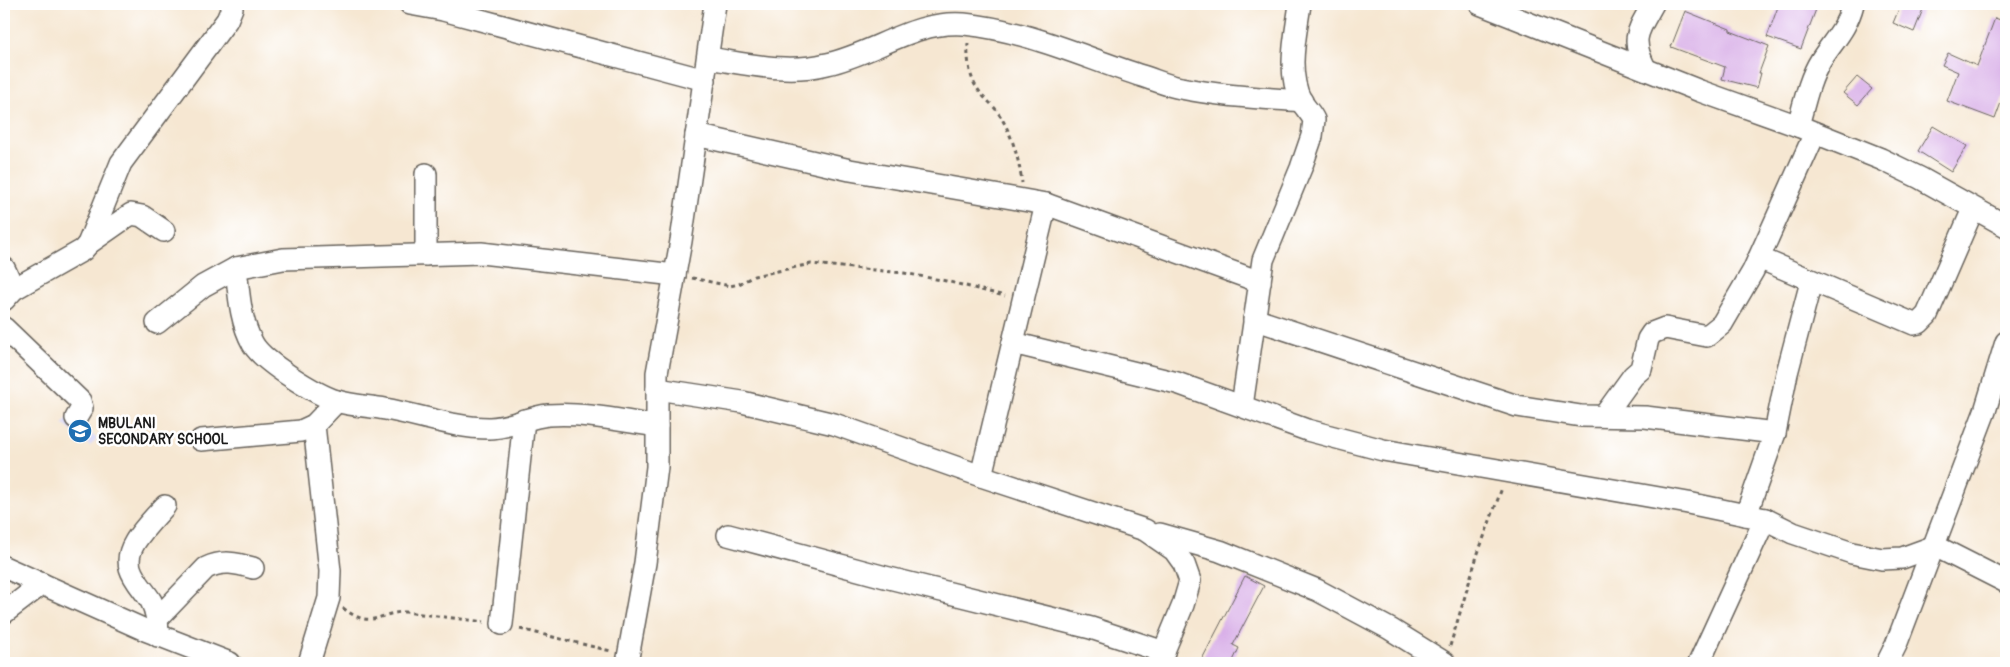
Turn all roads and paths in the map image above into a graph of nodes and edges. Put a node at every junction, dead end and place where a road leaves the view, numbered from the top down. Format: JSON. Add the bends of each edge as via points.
{"nodes":[{"id":1,"x":232,"y":4,"type":"edge"},
{"id":2,"x":410,"y":4,"type":"edge"},
{"id":3,"x":715,"y":4,"type":"edge"},
{"id":4,"x":1300,"y":4,"type":"edge"},
{"id":5,"x":1480,"y":4,"type":"edge"},
{"id":6,"x":1654,"y":4,"type":"edge"},
{"id":7,"x":1854,"y":4,"type":"edge"},
{"id":8,"x":969,"y":25,"type":"junction"},
{"id":9,"x":708,"y":58,"type":"junction"},
{"id":10,"x":1645,"y":68,"type":"junction"},
{"id":11,"x":705,"y":80,"type":"junction"},
{"id":12,"x":1302,"y":101,"type":"junction"},
{"id":13,"x":1806,"y":129,"type":"junction"},
{"id":14,"x":696,"y":135,"type":"junction"},
{"id":15,"x":426,"y":174,"type":"dead end"},
{"id":16,"x":1024,"y":200,"type":"junction"},
{"id":17,"x":1046,"y":204,"type":"junction"},
{"id":18,"x":1973,"y":209,"type":"junction"},
{"id":19,"x":2006,"y":226,"type":"edge"},
{"id":20,"x":164,"y":231,"type":"dead end"},
{"id":21,"x":88,"y":244,"type":"junction"},
{"id":22,"x":426,"y":255,"type":"junction"},
{"id":23,"x":1759,"y":258,"type":"junction"},
{"id":24,"x":4,"y":268,"type":"edge"},
{"id":25,"x":236,"y":268,"type":"junction"},
{"id":26,"x":675,"y":275,"type":"junction"},
{"id":27,"x":1260,"y":282,"type":"junction"},
{"id":28,"x":1811,"y":282,"type":"junction"},
{"id":29,"x":9,"y":295,"type":"edge"},
{"id":30,"x":1023,"y":301,"type":"junction"},
{"id":31,"x":1254,"y":319,"type":"junction"},
{"id":32,"x":157,"y":323,"type":"dead end"},
{"id":33,"x":4,"y":328,"type":"edge"},
{"id":34,"x":2006,"y":342,"type":"edge"},
{"id":35,"x":1013,"y":343,"type":"junction"},
{"id":36,"x":657,"y":389,"type":"junction"},
{"id":37,"x":337,"y":401,"type":"junction"},
{"id":38,"x":1242,"y":406,"type":"junction"},
{"id":39,"x":1604,"y":416,"type":"junction"},
{"id":40,"x":76,"y":418,"type":"dead end"},
{"id":41,"x":524,"y":420,"type":"junction"},
{"id":42,"x":314,"y":425,"type":"junction"},
{"id":43,"x":657,"y":426,"type":"junction"},
{"id":44,"x":1775,"y":433,"type":"junction"},
{"id":45,"x":201,"y":440,"type":"dead end"},
{"id":46,"x":1508,"y":471,"type":"junction"},
{"id":47,"x":982,"y":476,"type":"junction"},
{"id":48,"x":166,"y":506,"type":"dead end"},
{"id":49,"x":1755,"y":517,"type":"junction"},
{"id":50,"x":1144,"y":530,"type":"junction"},
{"id":51,"x":728,"y":535,"type":"dead end"},
{"id":52,"x":1935,"y":546,"type":"junction"},
{"id":53,"x":4,"y":567,"type":"edge"},
{"id":54,"x":252,"y":568,"type":"dead end"},
{"id":55,"x":2006,"y":582,"type":"edge"},
{"id":56,"x":42,"y":584,"type":"junction"},
{"id":57,"x":329,"y":598,"type":"junction"},
{"id":58,"x":4,"y":613,"type":"edge"},
{"id":59,"x":502,"y":624,"type":"junction"},
{"id":60,"x":158,"y":627,"type":"junction"},
{"id":61,"x":186,"y":656,"type":"edge"},
{"id":62,"x":1161,"y":657,"type":"edge"},
{"id":63,"x":628,"y":659,"type":"edge"},
{"id":64,"x":230,"y":663,"type":"edge"},
{"id":65,"x":309,"y":663,"type":"edge"},
{"id":66,"x":1444,"y":663,"type":"edge"},
{"id":67,"x":1699,"y":663,"type":"edge"},
{"id":68,"x":1887,"y":663,"type":"edge"}],
"edges":[{"from":1,"to":21,"type":"street","via":[[227,20],[121,163]]},
{"from":2,"to":11,"type":"street"},
{"from":3,"to":9,"type":"street"},
{"from":4,"to":12,"type":"street","via":[[1294,78]]},
{"from":5,"to":10,"type":"street"},
{"from":6,"to":10,"type":"street","via":[[1639,30],[1636,43]]},
{"from":7,"to":13,"type":"street","via":[[1844,30],[1814,75]]},
{"from":8,"to":9,"type":"street","via":[[935,26],[912,31],[854,57],[793,70]]},
{"from":8,"to":12,"type":"street","via":[[1044,42],[1181,88]]},
{"from":8,"to":16,"type":"path","via":[[967,50],[973,79],[1000,115],[1012,141]]},
{"from":9,"to":11,"type":"street"},
{"from":10,"to":13,"type":"street"},
{"from":11,"to":14,"type":"street"},
{"from":12,"to":27,"type":"street","via":[[1314,120],[1312,136],[1263,260]]},
{"from":13,"to":18,"type":"street","via":[[1881,159]]},
{"from":13,"to":23,"type":"street"},
{"from":14,"to":16,"type":"street","via":[[850,170]]},
{"from":14,"to":26,"type":"street"},
{"from":15,"to":22,"type":"street"},
{"from":16,"to":17,"type":"street"},
{"from":17,"to":27,"type":"street"},
{"from":17,"to":30,"type":"street"},
{"from":18,"to":19,"type":"street"},
{"from":18,"to":28,"type":"street","via":[[1927,315],[1919,323],[1914,324]]},
{"from":20,"to":21,"type":"street","via":[[142,216],[131,214]]},
{"from":21,"to":29,"type":"street","via":[[78,254]]},
{"from":22,"to":25,"type":"street","via":[[283,259]]},
{"from":22,"to":26,"type":"street","via":[[481,253]]},
{"from":23,"to":28,"type":"street"},
{"from":23,"to":39,"type":"street","via":[[1716,331],[1707,336],[1665,328],[1652,333],[1641,369]]},
{"from":24,"to":29,"type":"street"},
{"from":25,"to":32,"type":"street","via":[[203,286]]},
{"from":25,"to":37,"type":"street","via":[[242,318],[254,346],[306,387]]},
{"from":26,"to":30,"type":"path","via":[[730,286],[754,276],[811,264],[904,273]]},
{"from":26,"to":36,"type":"street"},
{"from":27,"to":31,"type":"street"},
{"from":28,"to":44,"type":"street"},
{"from":30,"to":35,"type":"street"},
{"from":31,"to":38,"type":"street"},
{"from":31,"to":39,"type":"street","via":[[1517,406],[1581,416]]},
{"from":33,"to":40,"type":"street","via":[[80,401],[82,408]]},
{"from":34,"to":52,"type":"street","via":[[1985,411]]},
{"from":35,"to":38,"type":"street","via":[[1178,383]]},
{"from":35,"to":47,"type":"street"},
{"from":36,"to":43,"type":"street"},
{"from":36,"to":47,"type":"street","via":[[742,402],[834,424]]},
{"from":37,"to":41,"type":"street","via":[[467,427],[491,428]]},
{"from":37,"to":42,"type":"street"},
{"from":38,"to":46,"type":"street","via":[[1307,430],[1383,450]]},
{"from":39,"to":44,"type":"street","via":[[1645,417]]},
{"from":41,"to":43,"type":"street","via":[[549,415],[576,415]]},
{"from":41,"to":59,"type":"street"},
{"from":42,"to":45,"type":"street","via":[[277,435]]},
{"from":42,"to":57,"type":"street","via":[[330,557]]},
{"from":43,"to":63,"type":"street","via":[[656,477]]},
{"from":44,"to":49,"type":"street"},
{"from":46,"to":49,"type":"street"},
{"from":46,"to":66,"type":"path","via":[[1477,556]]},
{"from":47,"to":50,"type":"street"},
{"from":48,"to":60,"type":"street","via":[[134,542],[129,556],[131,573],[150,601]]},
{"from":49,"to":52,"type":"street","via":[[1820,543],[1882,559],[1902,558]]},
{"from":49,"to":67,"type":"street"},
{"from":50,"to":62,"type":"street","via":[[1174,550],[1190,581],[1184,605]]},
{"from":50,"to":66,"type":"street","via":[[1220,551],[1317,590],[1390,629]]},
{"from":51,"to":62,"type":"street","via":[[1091,628]]},
{"from":52,"to":55,"type":"street"},
{"from":52,"to":68,"type":"street"},
{"from":53,"to":56,"type":"street"},
{"from":54,"to":60,"type":"street","via":[[216,563],[206,568]]},
{"from":56,"to":58,"type":"street"},
{"from":56,"to":60,"type":"street"},
{"from":57,"to":59,"type":"path","via":[[367,621],[406,612]]},
{"from":57,"to":65,"type":"street"},
{"from":59,"to":63,"type":"path"},
{"from":60,"to":61,"type":"street"},
{"from":61,"to":64,"type":"street"}]}
